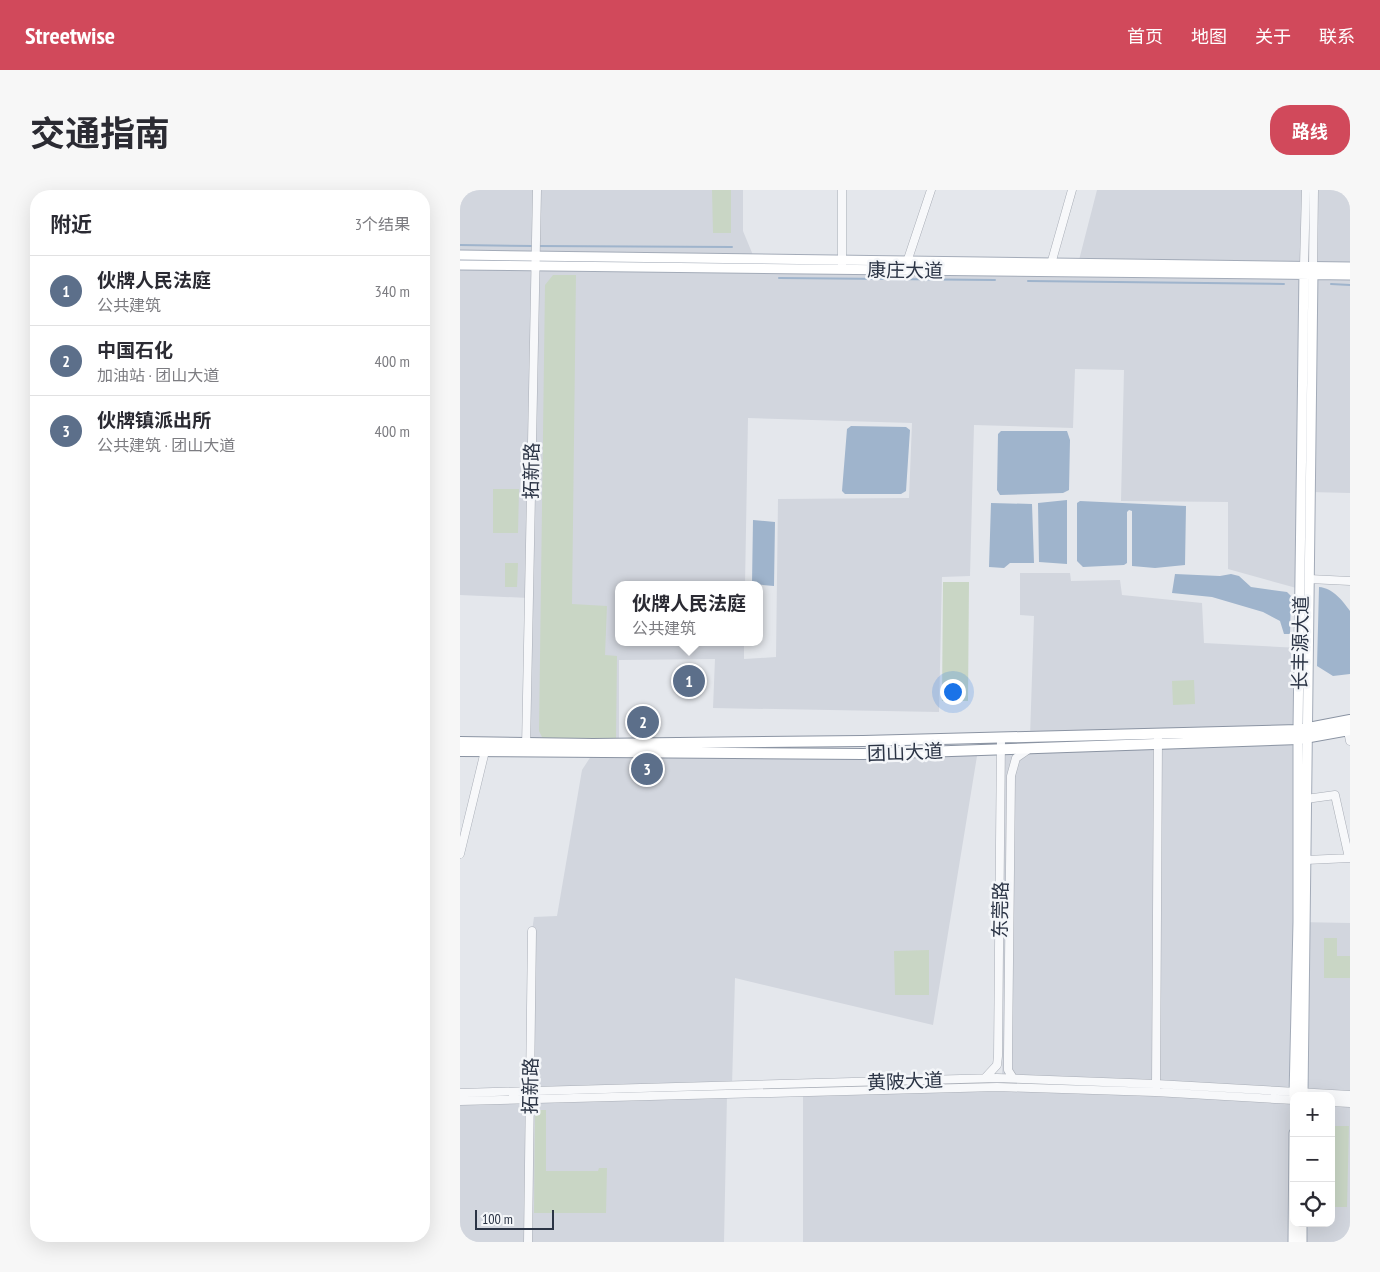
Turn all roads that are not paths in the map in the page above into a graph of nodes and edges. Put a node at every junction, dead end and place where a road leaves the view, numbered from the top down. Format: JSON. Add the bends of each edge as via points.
{"nodes":[{"id":1,"x":537,"y":190,"type":"edge"},
{"id":2,"x":842,"y":190,"type":"edge"},
{"id":3,"x":931,"y":190,"type":"edge"},
{"id":4,"x":1072,"y":190,"type":"edge"},
{"id":5,"x":1306,"y":190,"type":"edge"},
{"id":6,"x":1314,"y":190,"type":"edge"},
{"id":7,"x":460,"y":255,"type":"edge"},
{"id":8,"x":536,"y":256,"type":"junction"},
{"id":9,"x":907,"y":262,"type":"junction"},
{"id":10,"x":1051,"y":264,"type":"junction"},
{"id":11,"x":460,"y":265,"type":"edge"},
{"id":12,"x":842,"y":265,"type":"junction"},
{"id":13,"x":536,"y":266,"type":"junction"},
{"id":14,"x":1350,"y":267,"type":"edge"},
{"id":15,"x":1308,"y":270,"type":"junction"},
{"id":16,"x":1350,"y":275,"type":"edge"},
{"id":17,"x":1309,"y":579,"type":"junction"},
{"id":18,"x":1350,"y":580,"type":"edge"},
{"id":19,"x":1349,"y":730,"type":"edge"},
{"id":20,"x":1303,"y":734,"type":"junction"},
{"id":21,"x":1001,"y":738,"type":"junction"},
{"id":22,"x":1158,"y":739,"type":"junction"},
{"id":23,"x":460,"y":742,"type":"edge"},
{"id":24,"x":526,"y":747,"type":"junction"},
{"id":25,"x":1030,"y":748,"type":"junction"},
{"id":26,"x":1002,"y":749,"type":"junction"},
{"id":27,"x":460,"y":751,"type":"edge"},
{"id":28,"x":484,"y":751,"type":"junction"},
{"id":29,"x":1306,"y":799,"type":"junction"},
{"id":30,"x":460,"y":854,"type":"edge"},
{"id":31,"x":1349,"y":858,"type":"edge"},
{"id":32,"x":1306,"y":860,"type":"junction"},
{"id":33,"x":532,"y":931,"type":"dead end"},
{"id":34,"x":985,"y":1078,"type":"junction"},
{"id":35,"x":1013,"y":1078,"type":"junction"},
{"id":36,"x":1156,"y":1088,"type":"junction"},
{"id":37,"x":530,"y":1092,"type":"junction"},
{"id":38,"x":1298,"y":1092,"type":"edge"},
{"id":39,"x":1298,"y":1092,"type":"edge"},
{"id":40,"x":460,"y":1093,"type":"edge"},
{"id":41,"x":1290,"y":1095,"type":"edge"},
{"id":42,"x":1335,"y":1095,"type":"edge"},
{"id":43,"x":1350,"y":1095,"type":"edge"},
{"id":44,"x":460,"y":1101,"type":"edge"},
{"id":45,"x":529,"y":1101,"type":"junction"},
{"id":46,"x":1335,"y":1102,"type":"edge"},
{"id":47,"x":1350,"y":1103,"type":"edge"},
{"id":48,"x":1294,"y":1137,"type":"edge"},
{"id":49,"x":1302,"y":1227,"type":"edge"},
{"id":50,"x":528,"y":1242,"type":"edge"},
{"id":51,"x":1293,"y":1242,"type":"edge"},
{"id":52,"x":1302,"y":1242,"type":"edge"}],
"edges":[{"from":1,"to":8,"type":"street","name":"拓新路"},
{"from":2,"to":12,"type":"street"},
{"from":3,"to":9,"type":"street"},
{"from":4,"to":10,"type":"street"},
{"from":5,"to":15,"type":"street","name":"长丰源大道"},
{"from":6,"to":15,"type":"street","name":"长丰源大道"},
{"from":7,"to":8,"type":"main road","name":"康庄大道"},
{"from":8,"to":12,"type":"main road","name":"康庄大道"},
{"from":8,"to":13,"type":"street","name":"拓新路"},
{"from":9,"to":10,"type":"main road","name":"康庄大道"},
{"from":9,"to":12,"type":"main road","name":"康庄大道"},
{"from":10,"to":15,"type":"main road","name":"康庄大道"},
{"from":11,"to":13,"type":"main road","name":"康庄大道"},
{"from":12,"to":13,"type":"main road","name":"康庄大道"},
{"from":12,"to":15,"type":"main road","name":"康庄大道"},
{"from":13,"to":24,"type":"street","name":"拓新路"},
{"from":14,"to":15,"type":"main road","name":"康庄大道"},
{"from":15,"to":16,"type":"main road","name":"康庄大道"},
{"from":15,"to":17,"type":"main road","name":"长丰源大道"},
{"from":15,"to":20,"type":"main road","name":"长丰源大道"},
{"from":17,"to":18,"type":"street"},
{"from":17,"to":20,"type":"main road","name":"长丰源大道"},
{"from":19,"to":20,"type":"highway","name":"团山大道"},
{"from":20,"to":22,"type":"highway","name":"团山大道"},
{"from":20,"to":29,"type":"main road","name":"长丰源大道"},
{"from":20,"to":38,"type":"main road","name":"长丰源大道"},
{"from":21,"to":22,"type":"highway","name":"团山大道"},
{"from":21,"to":24,"type":"highway","name":"团山大道"},
{"from":21,"to":26,"type":"street","name":"东莞路"},
{"from":22,"to":25,"type":"highway","name":"团山大道"},
{"from":22,"to":36,"type":"street"},
{"from":23,"to":24,"type":"highway","name":"团山大道"},
{"from":24,"to":26,"type":"highway","name":"团山大道","via":[[863,754]]},
{"from":24,"to":28,"type":"highway","name":"团山大道"},
{"from":25,"to":26,"type":"highway","name":"团山大道"},
{"from":25,"to":35,"type":"street","name":"东莞路","via":[[1016,758],[1012,776],[1008,1070]]},
{"from":26,"to":34,"type":"street","name":"东莞路","via":[[998,1056],[997,1065]]},
{"from":27,"to":28,"type":"highway","name":"团山大道"},
{"from":28,"to":30,"type":"street"},
{"from":29,"to":31,"type":"street","via":[[1335,795]]},
{"from":29,"to":32,"type":"main road","name":"长丰源大道"},
{"from":31,"to":32,"type":"street"},
{"from":32,"to":39,"type":"main road","name":"长丰源大道"},
{"from":33,"to":37,"type":"street","name":"拓新路"},
{"from":34,"to":35,"type":"street","name":"黄陂大道"},
{"from":34,"to":37,"type":"street","name":"黄陂大道"},
{"from":35,"to":36,"type":"street","name":"黄陂大道"},
{"from":36,"to":41,"type":"street","name":"黄陂大道"},
{"from":36,"to":45,"type":"street","name":"黄陂大道","via":[[997,1087]]},
{"from":37,"to":40,"type":"street","name":"黄陂大道"},
{"from":37,"to":45,"type":"street","name":"拓新路"},
{"from":42,"to":43,"type":"street","name":"黄陂大道"},
{"from":44,"to":45,"type":"street","name":"黄陂大道"},
{"from":45,"to":50,"type":"street","name":"拓新路"},
{"from":46,"to":47,"type":"street"},
{"from":48,"to":51,"type":"main road"},
{"from":49,"to":52,"type":"main road"}]}
